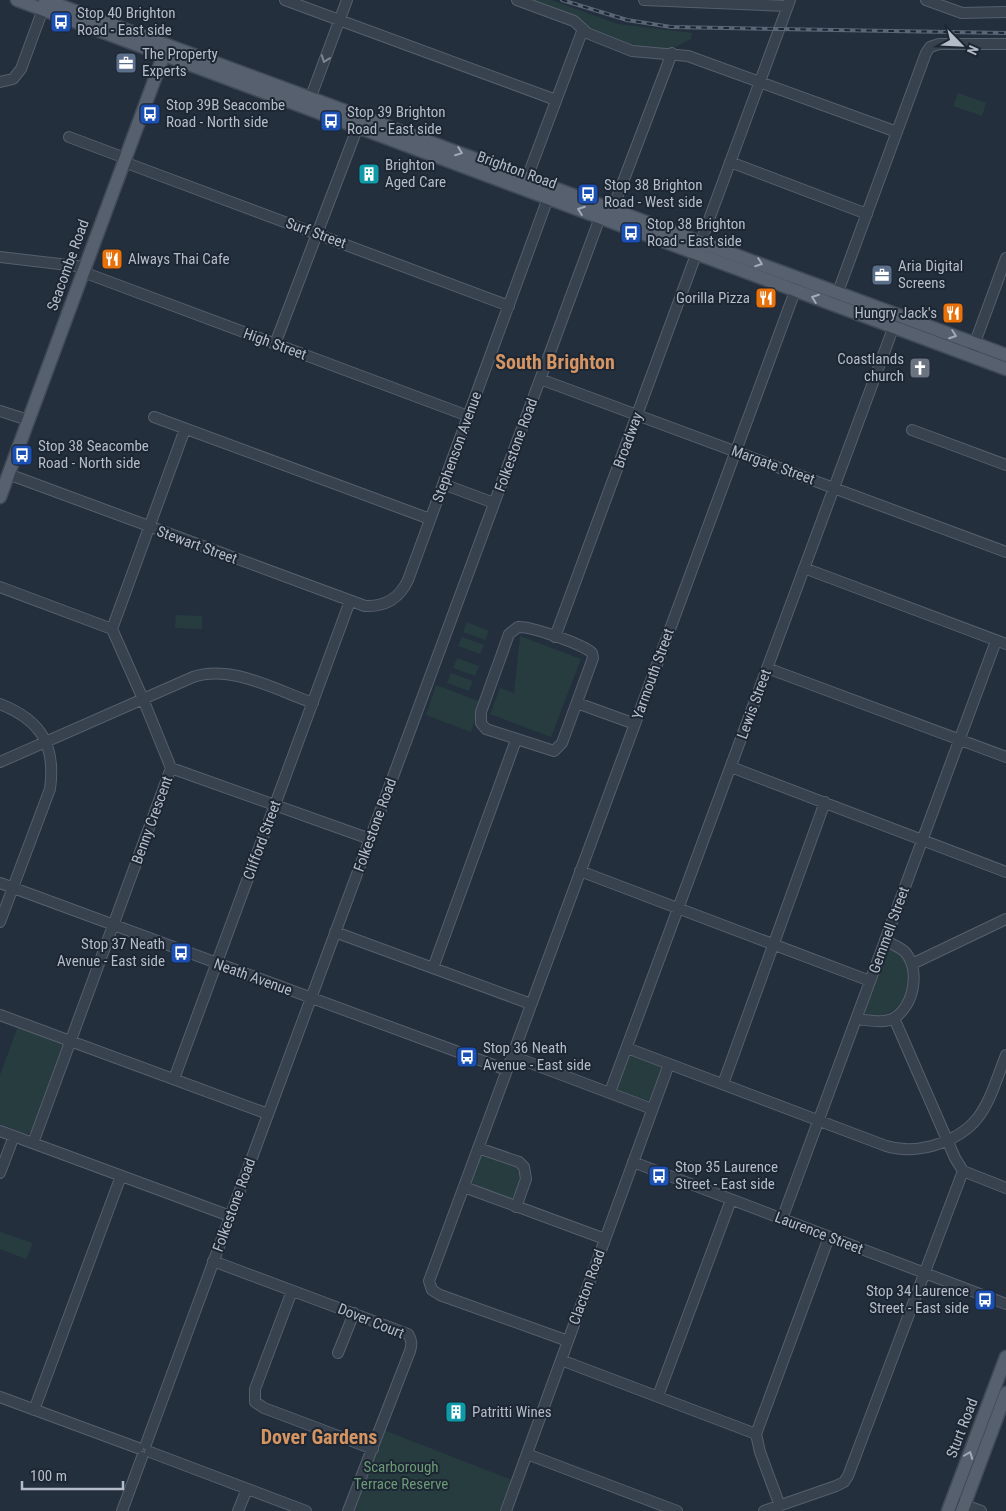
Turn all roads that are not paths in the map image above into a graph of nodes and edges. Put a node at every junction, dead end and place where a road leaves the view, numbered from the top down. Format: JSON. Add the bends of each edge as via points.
{"nodes":[{"id":1,"x":17,"y":0,"type":"edge"},
{"id":2,"x":285,"y":0,"type":"edge"},
{"id":3,"x":347,"y":0,"type":"edge"},
{"id":4,"x":517,"y":0,"type":"edge"},
{"id":5,"x":644,"y":0,"type":"edge"},
{"id":6,"x":926,"y":0,"type":"edge"},
{"id":7,"x":789,"y":3,"type":"edge"},
{"id":8,"x":944,"y":3,"type":"edge"},
{"id":9,"x":38,"y":4,"type":"edge"},
{"id":10,"x":1006,"y":12,"type":"edge"},
{"id":11,"x":339,"y":20,"type":"junction"},
{"id":12,"x":583,"y":29,"type":"junction"},
{"id":13,"x":125,"y":39,"type":"junction"},
{"id":14,"x":1006,"y":44,"type":"edge"},
{"id":15,"x":166,"y":49,"type":"junction"},
{"id":16,"x":672,"y":53,"type":"junction"},
{"id":17,"x":202,"y":67,"type":"junction"},
{"id":18,"x":157,"y":74,"type":"junction"},
{"id":19,"x":760,"y":81,"type":"junction"},
{"id":20,"x":0,"y":82,"type":"edge"},
{"id":21,"x":310,"y":98,"type":"junction"},
{"id":22,"x":556,"y":100,"type":"junction"},
{"id":23,"x":146,"y":103,"type":"junction"},
{"id":24,"x":359,"y":121,"type":"junction"},
{"id":25,"x":897,"y":132,"type":"junction"},
{"id":26,"x":69,"y":136,"type":"dead end"},
{"id":27,"x":125,"y":160,"type":"junction"},
{"id":28,"x":730,"y":162,"type":"junction"},
{"id":29,"x":527,"y":178,"type":"junction"},
{"id":30,"x":548,"y":198,"type":"junction"},
{"id":31,"x":606,"y":213,"type":"junction"},
{"id":32,"x":867,"y":214,"type":"junction"},
{"id":33,"x":317,"y":234,"type":"junction"},
{"id":34,"x":698,"y":248,"type":"junction"},
{"id":35,"x":0,"y":257,"type":"edge"},
{"id":36,"x":1006,"y":258,"type":"edge"},
{"id":37,"x":84,"y":270,"type":"junction"},
{"id":38,"x":798,"y":285,"type":"junction"},
{"id":39,"x":838,"y":292,"type":"junction"},
{"id":40,"x":834,"y":305,"type":"junction"},
{"id":41,"x":509,"y":306,"type":"junction"},
{"id":42,"x":896,"y":321,"type":"junction"},
{"id":43,"x":975,"y":343,"type":"junction"},
{"id":44,"x":275,"y":344,"type":"junction"},
{"id":45,"x":1006,"y":355,"type":"edge"},
{"id":46,"x":970,"y":356,"type":"junction"},
{"id":47,"x":1006,"y":369,"type":"edge"},
{"id":48,"x":540,"y":379,"type":"junction"},
{"id":49,"x":0,"y":410,"type":"edge"},
{"id":50,"x":638,"y":415,"type":"junction"},
{"id":51,"x":468,"y":416,"type":"junction"},
{"id":52,"x":154,"y":417,"type":"dead end"},
{"id":53,"x":28,"y":420,"type":"junction"},
{"id":54,"x":186,"y":428,"type":"junction"},
{"id":55,"x":912,"y":430,"type":"dead end"},
{"id":56,"x":736,"y":452,"type":"junction"},
{"id":57,"x":1006,"y":465,"type":"edge"},
{"id":58,"x":8,"y":474,"type":"junction"},
{"id":59,"x":444,"y":484,"type":"junction"},
{"id":60,"x":834,"y":488,"type":"junction"},
{"id":61,"x":0,"y":497,"type":"edge"},
{"id":62,"x":494,"y":503,"type":"junction"},
{"id":63,"x":430,"y":519,"type":"junction"},
{"id":64,"x":149,"y":527,"type":"junction"},
{"id":65,"x":1006,"y":552,"type":"edge"},
{"id":66,"x":804,"y":568,"type":"junction"},
{"id":67,"x":0,"y":587,"type":"edge"},
{"id":68,"x":350,"y":601,"type":"junction"},
{"id":69,"x":386,"y":604,"type":"joint"},
{"id":70,"x":112,"y":629,"type":"junction"},
{"id":71,"x":554,"y":637,"type":"junction"},
{"id":72,"x":996,"y":641,"type":"junction"},
{"id":73,"x":1006,"y":644,"type":"edge"},
{"id":74,"x":767,"y":668,"type":"junction"},
{"id":75,"x":144,"y":699,"type":"junction"},
{"id":76,"x":313,"y":703,"type":"junction"},
{"id":77,"x":577,"y":703,"type":"junction"},
{"id":78,"x":0,"y":704,"type":"edge"},
{"id":79,"x":635,"y":724,"type":"junction"},
{"id":80,"x":959,"y":739,"type":"junction"},
{"id":81,"x":516,"y":740,"type":"junction"},
{"id":82,"x":46,"y":742,"type":"junction"},
{"id":83,"x":1006,"y":757,"type":"edge"},
{"id":84,"x":0,"y":762,"type":"edge"},
{"id":85,"x":730,"y":767,"type":"junction"},
{"id":86,"x":171,"y":768,"type":"junction"},
{"id":87,"x":825,"y":802,"type":"junction"},
{"id":88,"x":275,"y":804,"type":"junction"},
{"id":89,"x":370,"y":839,"type":"junction"},
{"id":90,"x":923,"y":839,"type":"junction"},
{"id":91,"x":580,"y":871,"type":"junction"},
{"id":92,"x":1006,"y":872,"type":"edge"},
{"id":93,"x":0,"y":883,"type":"edge"},
{"id":94,"x":13,"y":888,"type":"junction"},
{"id":95,"x":678,"y":908,"type":"junction"},
{"id":96,"x":1006,"y":919,"type":"edge"},
{"id":97,"x":0,"y":922,"type":"edge"},
{"id":98,"x":114,"y":925,"type":"junction"},
{"id":99,"x":336,"y":932,"type":"junction"},
{"id":100,"x":885,"y":940,"type":"junction"},
{"id":101,"x":774,"y":944,"type":"junction"},
{"id":102,"x":216,"y":963,"type":"junction"},
{"id":103,"x":912,"y":964,"type":"junction"},
{"id":104,"x":434,"y":968,"type":"junction"},
{"id":105,"x":870,"y":981,"type":"junction"},
{"id":106,"x":311,"y":998,"type":"junction"},
{"id":107,"x":531,"y":1004,"type":"junction"},
{"id":108,"x":0,"y":1015,"type":"edge"},
{"id":109,"x":894,"y":1018,"type":"junction"},
{"id":110,"x":856,"y":1019,"type":"junction"},
{"id":111,"x":71,"y":1041,"type":"junction"},
{"id":112,"x":627,"y":1048,"type":"junction"},
{"id":113,"x":1006,"y":1055,"type":"edge"},
{"id":114,"x":512,"y":1056,"type":"junction"},
{"id":115,"x":669,"y":1064,"type":"junction"},
{"id":116,"x":507,"y":1070,"type":"junction"},
{"id":117,"x":174,"y":1079,"type":"junction"},
{"id":118,"x":723,"y":1084,"type":"junction"},
{"id":119,"x":610,"y":1092,"type":"junction"},
{"id":120,"x":652,"y":1109,"type":"junction"},
{"id":121,"x":268,"y":1114,"type":"junction"},
{"id":122,"x":819,"y":1120,"type":"junction"},
{"id":123,"x":0,"y":1131,"type":"edge"},
{"id":124,"x":14,"y":1136,"type":"junction"},
{"id":125,"x":948,"y":1141,"type":"junction"},
{"id":126,"x":33,"y":1143,"type":"junction"},
{"id":127,"x":478,"y":1148,"type":"junction"},
{"id":128,"x":633,"y":1162,"type":"junction"},
{"id":129,"x":963,"y":1171,"type":"junction"},
{"id":130,"x":0,"y":1173,"type":"edge"},
{"id":131,"x":121,"y":1176,"type":"junction"},
{"id":132,"x":464,"y":1187,"type":"junction"},
{"id":133,"x":1006,"y":1188,"type":"edge"},
{"id":134,"x":731,"y":1200,"type":"junction"},
{"id":135,"x":516,"y":1207,"type":"junction"},
{"id":136,"x":230,"y":1216,"type":"junction"},
{"id":137,"x":782,"y":1219,"type":"junction"},
{"id":138,"x":829,"y":1237,"type":"junction"},
{"id":139,"x":605,"y":1239,"type":"junction"},
{"id":140,"x":214,"y":1261,"type":"junction"},
{"id":141,"x":924,"y":1273,"type":"junction"},
{"id":142,"x":292,"y":1291,"type":"junction"},
{"id":143,"x":1006,"y":1304,"type":"edge"},
{"id":144,"x":354,"y":1313,"type":"junction"},
{"id":145,"x":568,"y":1341,"type":"junction"},
{"id":146,"x":338,"y":1353,"type":"dead end"},
{"id":147,"x":1006,"y":1357,"type":"edge"},
{"id":148,"x":561,"y":1360,"type":"junction"},
{"id":149,"x":1006,"y":1393,"type":"edge"},
{"id":150,"x":658,"y":1396,"type":"junction"},
{"id":151,"x":0,"y":1397,"type":"edge"},
{"id":152,"x":998,"y":1408,"type":"edge"},
{"id":153,"x":34,"y":1410,"type":"junction"},
{"id":154,"x":756,"y":1434,"type":"junction"},
{"id":155,"x":373,"y":1449,"type":"junction"},
{"id":156,"x":144,"y":1450,"type":"junction"},
{"id":157,"x":526,"y":1454,"type":"junction"},
{"id":158,"x":246,"y":1489,"type":"junction"},
{"id":159,"x":780,"y":1506,"type":"junction"},
{"id":160,"x":957,"y":1507,"type":"edge"},
{"id":161,"x":122,"y":1511,"type":"edge"},
{"id":162,"x":238,"y":1511,"type":"edge"},
{"id":163,"x":306,"y":1511,"type":"edge"},
{"id":164,"x":348,"y":1511,"type":"edge"},
{"id":165,"x":506,"y":1511,"type":"edge"},
{"id":166,"x":677,"y":1511,"type":"edge"},
{"id":167,"x":764,"y":1511,"type":"edge"},
{"id":168,"x":981,"y":1511,"type":"edge"}],
"edges":[{"from":1,"to":9,"type":"main road","name":"Brighton Road"},
{"from":2,"to":11,"type":"street"},
{"from":3,"to":11,"type":"street"},
{"from":4,"to":12,"type":"street","via":[[574,21]]},
{"from":5,"to":7,"type":"street"},
{"from":6,"to":8,"type":"street"},
{"from":7,"to":19,"type":"street","name":"Broadway"},
{"from":8,"to":10,"type":"street","via":[[962,12]]},
{"from":9,"to":13,"type":"main road","name":"Brighton Road"},
{"from":9,"to":15,"type":"main road","name":"Brighton Road"},
{"from":9,"to":20,"type":"street","via":[[21,69],[13,79]]},
{"from":11,"to":21,"type":"street","one_way":true},
{"from":11,"to":22,"type":"street"},
{"from":12,"to":16,"type":"street","via":[[587,34],[632,51]]},
{"from":12,"to":22,"type":"street"},
{"from":13,"to":15,"type":"main road","name":"Brighton Road"},
{"from":13,"to":23,"type":"main road","via":[[151,58]]},
{"from":14,"to":25,"type":"street","via":[[930,46]]},
{"from":15,"to":17,"type":"main road","name":"Brighton Road"},
{"from":15,"to":18,"type":"main road","name":"Seacombe Road"},
{"from":15,"to":21,"type":"main road","name":"Brighton Road"},
{"from":16,"to":19,"type":"street"},
{"from":16,"to":31,"type":"street","name":"Folkestone Road"},
{"from":17,"to":18,"type":"main road","via":[[172,65]]},
{"from":17,"to":24,"type":"main road","name":"Brighton Road"},
{"from":18,"to":23,"type":"main road","name":"Seacombe Road"},
{"from":19,"to":25,"type":"street"},
{"from":19,"to":28,"type":"street","name":"Broadway"},
{"from":21,"to":24,"type":"main road","name":"Brighton Road"},
{"from":22,"to":29,"type":"street"},
{"from":23,"to":27,"type":"main road","name":"Seacombe Road"},
{"from":24,"to":29,"type":"main road","name":"Brighton Road","one_way":true},
{"from":24,"to":30,"type":"main road","name":"Brighton Road"},
{"from":24,"to":33,"type":"street"},
{"from":25,"to":32,"type":"street"},
{"from":26,"to":27,"type":"street","name":"Surf Street"},
{"from":27,"to":33,"type":"street","name":"Surf Street"},
{"from":27,"to":37,"type":"main road","name":"Seacombe Road"},
{"from":28,"to":32,"type":"street"},
{"from":28,"to":34,"type":"street","name":"Broadway"},
{"from":29,"to":31,"type":"main road","name":"Brighton Road"},
{"from":31,"to":30,"type":"main road","name":"Brighton Road","one_way":true},
{"from":30,"to":41,"type":"street","name":"Stephenson Avenue"},
{"from":31,"to":34,"type":"main road","name":"Brighton Road"},
{"from":31,"to":48,"type":"street","name":"Folkestone Road"},
{"from":32,"to":39,"type":"street"},
{"from":33,"to":41,"type":"street","name":"Surf Street"},
{"from":33,"to":44,"type":"street"},
{"from":34,"to":38,"type":"main road","name":"Brighton Road"},
{"from":34,"to":50,"type":"street","name":"Broadway"},
{"from":35,"to":37,"type":"street","name":"High Street"},
{"from":36,"to":43,"type":"street"},
{"from":37,"to":44,"type":"street","name":"High Street"},
{"from":37,"to":53,"type":"main road","name":"Seacombe Road"},
{"from":38,"to":39,"type":"main road","name":"Brighton Road"},
{"from":40,"to":38,"type":"main road","name":"Brighton Road","one_way":true},
{"from":38,"to":56,"type":"street","name":"Yarmouth Street"},
{"from":39,"to":40,"type":"street"},
{"from":39,"to":42,"type":"main road","name":"Brighton Road"},
{"from":40,"to":42,"type":"main road","name":"Brighton Road"},
{"from":41,"to":51,"type":"street","name":"Stephenson Avenue"},
{"from":42,"to":43,"type":"main road","name":"Brighton Road","one_way":true},
{"from":42,"to":46,"type":"main road","name":"Brighton Road"},
{"from":42,"to":60,"type":"street","name":"Lewis Street"},
{"from":43,"to":45,"type":"main road","name":"Brighton Road"},
{"from":43,"to":46,"type":"street"},
{"from":44,"to":51,"type":"street","name":"High Street"},
{"from":46,"to":47,"type":"main road","name":"Brighton Road"},
{"from":48,"to":50,"type":"street","name":"Margate Street"},
{"from":48,"to":62,"type":"street","name":"Folkestone Road"},
{"from":49,"to":53,"type":"street"},
{"from":50,"to":56,"type":"street","name":"Margate Street"},
{"from":50,"to":71,"type":"street","name":"Broadway"},
{"from":51,"to":59,"type":"street","name":"Stephenson Avenue"},
{"from":52,"to":54,"type":"street"},
{"from":53,"to":58,"type":"main road","name":"Seacombe Road"},
{"from":54,"to":63,"type":"street"},
{"from":54,"to":64,"type":"street"},
{"from":55,"to":57,"type":"street"},
{"from":56,"to":60,"type":"street","name":"Margate Street"},
{"from":56,"to":79,"type":"street","name":"Yarmouth Street"},
{"from":58,"to":61,"type":"main road","name":"Seacombe Road"},
{"from":58,"to":64,"type":"street","name":"Stewart Street"},
{"from":59,"to":62,"type":"street"},
{"from":59,"to":63,"type":"street","name":"Stephenson Avenue"},
{"from":60,"to":65,"type":"street","name":"Margate Street"},
{"from":60,"to":66,"type":"street","name":"Lewis Street"},
{"from":62,"to":89,"type":"street","name":"Folkestone Road"},
{"from":63,"to":69,"type":"street","name":"Stephenson Avenue","via":[[405,586],[396,598]]},
{"from":64,"to":68,"type":"street","name":"Stewart Street"},
{"from":64,"to":70,"type":"street"},
{"from":66,"to":72,"type":"street"},
{"from":66,"to":74,"type":"street","name":"Lewis Street"},
{"from":67,"to":70,"type":"street"},
{"from":68,"to":69,"type":"street","name":"Stewart Street","via":[[376,607]]},
{"from":68,"to":76,"type":"street","name":"Clifford Street"},
{"from":70,"to":75,"type":"street","name":"Benny Crescent"},
{"from":71,"to":77,"type":"street","via":[[592,653]]},
{"from":71,"to":81,"type":"street","via":[[526,627],[518,627],[509,634],[480,717],[486,729]]},
{"from":72,"to":73,"type":"street"},
{"from":72,"to":80,"type":"street","name":"Gemmell Street"},
{"from":74,"to":80,"type":"street"},
{"from":74,"to":85,"type":"street","name":"Lewis Street"},
{"from":75,"to":76,"type":"street","via":[[193,677],[215,672],[232,674]]},
{"from":75,"to":82,"type":"street"},
{"from":75,"to":86,"type":"street","name":"Benny Crescent"},
{"from":76,"to":88,"type":"street","name":"Clifford Street"},
{"from":77,"to":79,"type":"street"},
{"from":77,"to":81,"type":"street","via":[[558,749],[550,752]]},
{"from":78,"to":82,"type":"street","via":[[27,718]]},
{"from":79,"to":91,"type":"street","name":"Yarmouth Street"},
{"from":80,"to":83,"type":"street"},
{"from":80,"to":90,"type":"street","name":"Gemmell Street"},
{"from":81,"to":104,"type":"street"},
{"from":82,"to":84,"type":"street"},
{"from":82,"to":94,"type":"street","via":[[52,768],[50,789]]},
{"from":85,"to":87,"type":"street"},
{"from":85,"to":95,"type":"street","name":"Lewis Street"},
{"from":86,"to":88,"type":"street"},
{"from":86,"to":98,"type":"street","name":"Benny Crescent"},
{"from":87,"to":90,"type":"street"},
{"from":87,"to":101,"type":"street"},
{"from":88,"to":89,"type":"street"},
{"from":88,"to":102,"type":"street","name":"Clifford Street"},
{"from":89,"to":99,"type":"street","name":"Folkestone Road"},
{"from":90,"to":92,"type":"street"},
{"from":90,"to":100,"type":"street","name":"Gemmell Street"},
{"from":91,"to":95,"type":"street"},
{"from":91,"to":107,"type":"street","name":"Yarmouth Street"},
{"from":93,"to":94,"type":"street","name":"Neath Avenue"},
{"from":94,"to":97,"type":"street"},
{"from":94,"to":98,"type":"street","name":"Neath Avenue"},
{"from":95,"to":101,"type":"street"},
{"from":95,"to":112,"type":"street","name":"Lewis Street"},
{"from":96,"to":103,"type":"street"},
{"from":98,"to":102,"type":"street","name":"Neath Avenue"},
{"from":98,"to":111,"type":"street","name":"Benny Crescent"},
{"from":99,"to":104,"type":"street"},
{"from":99,"to":106,"type":"street","name":"Folkestone Road"},
{"from":100,"to":103,"type":"street","via":[[904,951]]},
{"from":100,"to":105,"type":"street","name":"Gemmell Street"},
{"from":101,"to":105,"type":"street"},
{"from":101,"to":118,"type":"street"},
{"from":102,"to":106,"type":"street","name":"Neath Avenue"},
{"from":102,"to":117,"type":"street","name":"Clifford Street"},
{"from":103,"to":109,"type":"street","via":[[914,984],[906,1005]]},
{"from":104,"to":107,"type":"street"},
{"from":105,"to":110,"type":"street","name":"Gemmell Street"},
{"from":106,"to":116,"type":"street","name":"Neath Avenue"},
{"from":106,"to":121,"type":"street","name":"Folkestone Road"},
{"from":107,"to":114,"type":"street","name":"Yarmouth Street"},
{"from":108,"to":111,"type":"street"},
{"from":109,"to":110,"type":"street","via":[[875,1022]]},
{"from":109,"to":125,"type":"street"},
{"from":110,"to":122,"type":"street","name":"Gemmell Street"},
{"from":111,"to":117,"type":"street"},
{"from":111,"to":126,"type":"street","name":"Benny Crescent"},
{"from":112,"to":115,"type":"street"},
{"from":112,"to":119,"type":"street","name":"Lewis Street"},
{"from":113,"to":125,"type":"street","via":[[982,1112],[968,1130]]},
{"from":114,"to":116,"type":"street","name":"Yarmouth Street"},
{"from":114,"to":119,"type":"street"},
{"from":115,"to":118,"type":"street"},
{"from":115,"to":120,"type":"street","name":"Clacton Road"},
{"from":116,"to":127,"type":"street","name":"Yarmouth Street"},
{"from":117,"to":121,"type":"street"},
{"from":118,"to":122,"type":"street"},
{"from":119,"to":120,"type":"street"},
{"from":120,"to":128,"type":"street","name":"Clacton Road"},
{"from":121,"to":136,"type":"street","name":"Folkestone Road"},
{"from":122,"to":125,"type":"street","via":[[896,1149],[919,1149]]},
{"from":122,"to":137,"type":"street","name":"Gemmell Street"},
{"from":123,"to":124,"type":"street"},
{"from":124,"to":126,"type":"street"},
{"from":124,"to":130,"type":"street"},
{"from":125,"to":129,"type":"street"},
{"from":126,"to":131,"type":"street"},
{"from":127,"to":132,"type":"street","name":"Yarmouth Street"},
{"from":127,"to":135,"type":"street","via":[[524,1166],[526,1180]]},
{"from":128,"to":134,"type":"street","name":"Laurence Street"},
{"from":128,"to":139,"type":"street","name":"Clacton Road"},
{"from":129,"to":133,"type":"street"},
{"from":129,"to":141,"type":"street"},
{"from":131,"to":136,"type":"street"},
{"from":131,"to":153,"type":"street"},
{"from":132,"to":135,"type":"street"},
{"from":132,"to":145,"type":"street","name":"Yarmouth Street","via":[[430,1278],[430,1288]]},
{"from":134,"to":137,"type":"street","name":"Laurence Street"},
{"from":134,"to":150,"type":"street"},
{"from":135,"to":139,"type":"street"},
{"from":136,"to":140,"type":"street","name":"Folkestone Road"},
{"from":137,"to":138,"type":"street","name":"Laurence Street"},
{"from":138,"to":141,"type":"street","name":"Laurence Street"},
{"from":138,"to":154,"type":"street"},
{"from":139,"to":145,"type":"street","name":"Clacton Road"},
{"from":140,"to":142,"type":"street","name":"Dover Court"},
{"from":140,"to":156,"type":"street","name":"Folkestone Road"},
{"from":141,"to":143,"type":"street","name":"Laurence Street"},
{"from":141,"to":159,"type":"street","via":[[848,1476],[836,1486]]},
{"from":142,"to":144,"type":"street","name":"Dover Court"},
{"from":142,"to":155,"type":"street","via":[[255,1389],[255,1402]]},
{"from":144,"to":146,"type":"street"},
{"from":144,"to":155,"type":"street","name":"Dover Court","via":[[408,1334],[412,1342]]},
{"from":145,"to":148,"type":"street","name":"Clacton Road"},
{"from":147,"to":152,"type":"main road","name":"Sturt Road"},
{"from":148,"to":150,"type":"street"},
{"from":148,"to":157,"type":"street","name":"Clacton Road"},
{"from":149,"to":152,"type":"main road","name":"Sturt Road"},
{"from":150,"to":154,"type":"street"},
{"from":151,"to":153,"type":"street"},
{"from":152,"to":160,"type":"main road","name":"Sturt Road"},
{"from":153,"to":156,"type":"street"},
{"from":154,"to":159,"type":"street"},
{"from":155,"to":164,"type":"street","name":"Dover Court"},
{"from":156,"to":158,"type":"street"},
{"from":156,"to":161,"type":"street","name":"Folkestone Road"},
{"from":157,"to":165,"type":"street","name":"Clacton Road"},
{"from":157,"to":166,"type":"street"},
{"from":158,"to":162,"type":"street"},
{"from":158,"to":163,"type":"street"},
{"from":159,"to":167,"type":"street"},
{"from":160,"to":168,"type":"street"}]}
